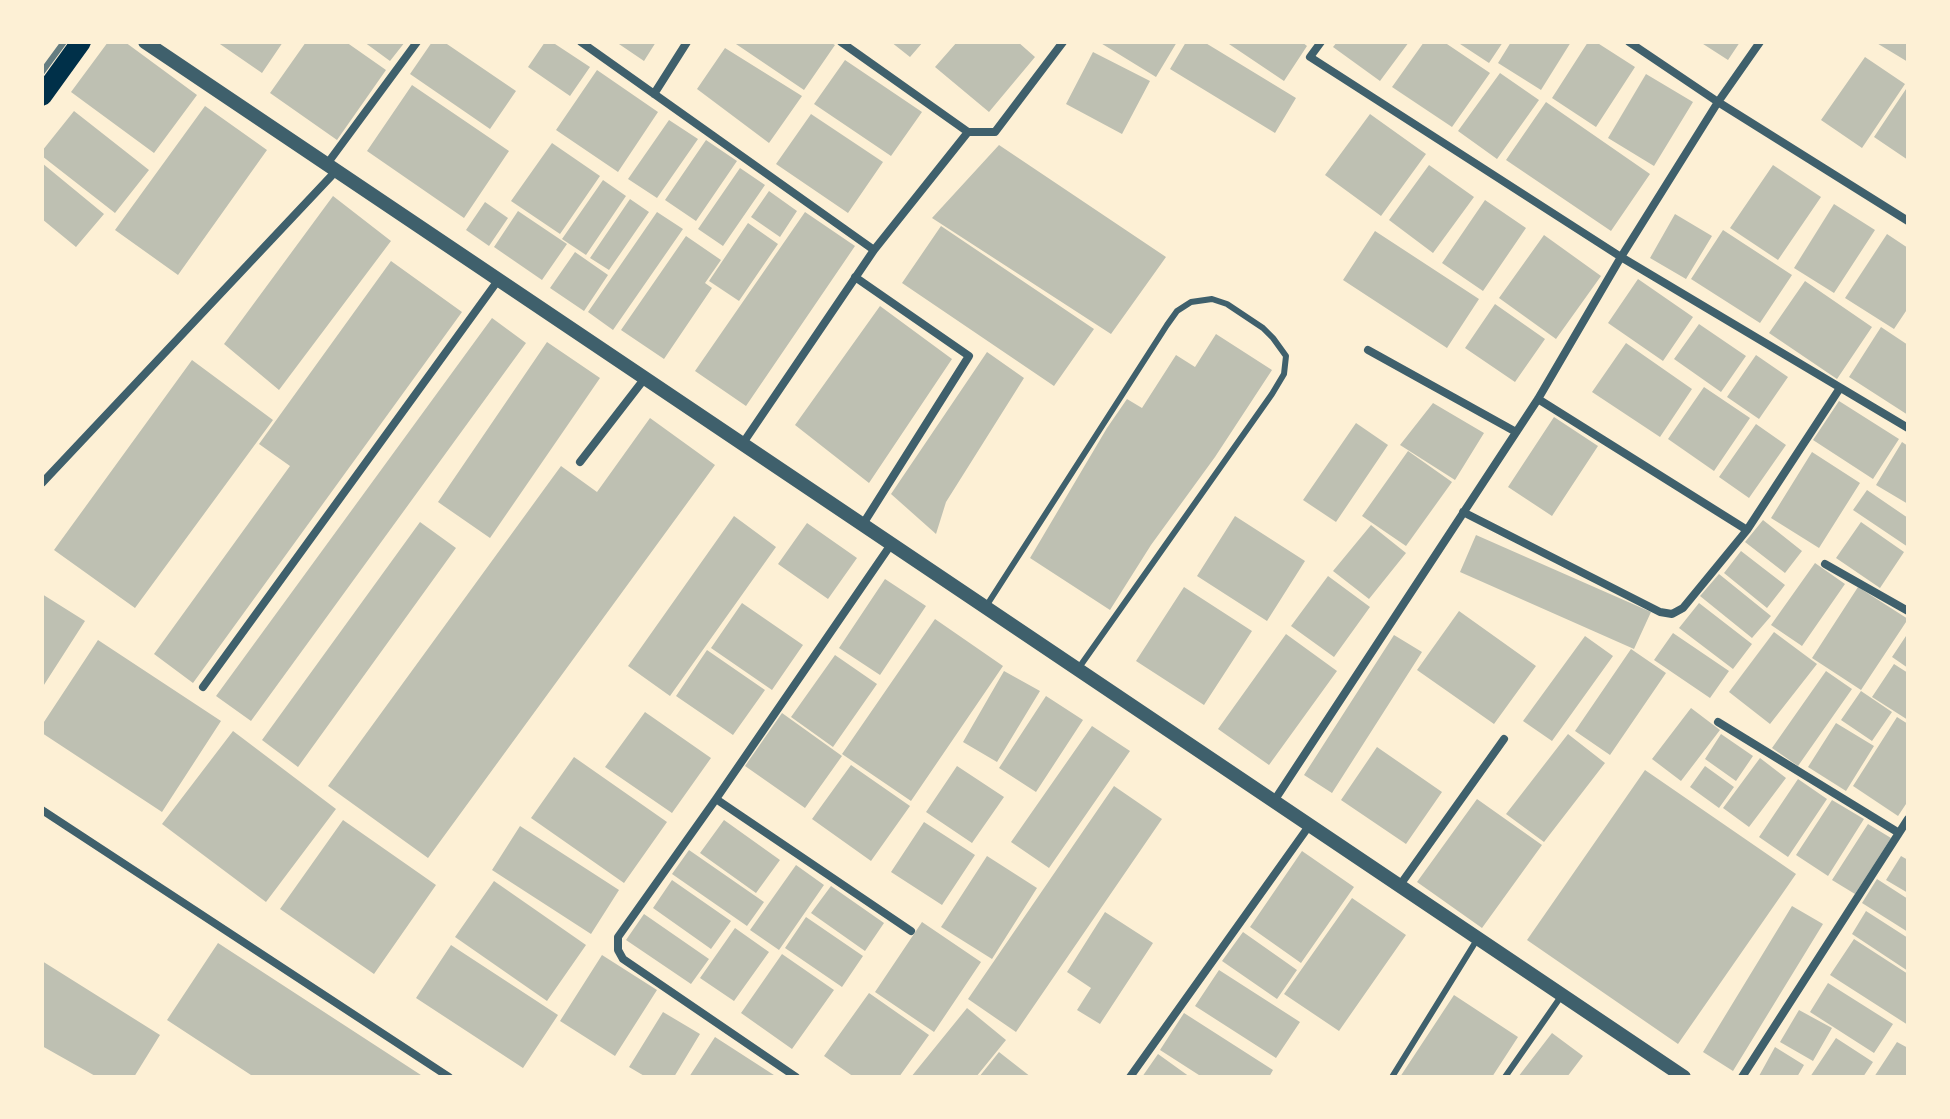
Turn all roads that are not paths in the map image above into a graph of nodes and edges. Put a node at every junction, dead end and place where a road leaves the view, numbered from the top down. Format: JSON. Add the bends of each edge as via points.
{"nodes":[{"id":1,"x":81,"y":42,"type":"edge"},
{"id":2,"x":145,"y":42,"type":"edge"},
{"id":3,"x":417,"y":42,"type":"edge"},
{"id":4,"x":581,"y":42,"type":"edge"},
{"id":5,"x":687,"y":42,"type":"edge"},
{"id":6,"x":841,"y":42,"type":"edge"},
{"id":7,"x":1063,"y":42,"type":"edge"},
{"id":8,"x":1321,"y":42,"type":"edge"},
{"id":9,"x":1629,"y":42,"type":"edge"},
{"id":10,"x":1760,"y":42,"type":"edge"},
{"id":11,"x":654,"y":94,"type":"junction"},
{"id":12,"x":42,"y":96,"type":"edge"},
{"id":13,"x":1718,"y":102,"type":"junction"},
{"id":14,"x":968,"y":132,"type":"junction"},
{"id":15,"x":332,"y":167,"type":"junction"},
{"id":16,"x":1908,"y":221,"type":"edge"},
{"id":17,"x":874,"y":250,"type":"junction"},
{"id":18,"x":1621,"y":257,"type":"junction"},
{"id":19,"x":855,"y":277,"type":"junction"},
{"id":20,"x":499,"y":279,"type":"junction"},
{"id":21,"x":1368,"y":350,"type":"dead end"},
{"id":22,"x":645,"y":378,"type":"junction"},
{"id":23,"x":1840,"y":388,"type":"junction"},
{"id":24,"x":1538,"y":399,"type":"junction"},
{"id":25,"x":1908,"y":428,"type":"edge"},
{"id":26,"x":1516,"y":432,"type":"junction"},
{"id":27,"x":743,"y":443,"type":"junction"},
{"id":28,"x":580,"y":462,"type":"dead end"},
{"id":29,"x":42,"y":483,"type":"edge"},
{"id":30,"x":1463,"y":512,"type":"junction"},
{"id":31,"x":863,"y":524,"type":"junction"},
{"id":32,"x":1747,"y":530,"type":"junction"},
{"id":33,"x":892,"y":543,"type":"junction"},
{"id":34,"x":1825,"y":564,"type":"dead end"},
{"id":35,"x":985,"y":608,"type":"junction"},
{"id":36,"x":1908,"y":611,"type":"edge"},
{"id":37,"x":1078,"y":669,"type":"junction"},
{"id":38,"x":203,"y":687,"type":"dead end"},
{"id":39,"x":1718,"y":722,"type":"dead end"},
{"id":40,"x":1504,"y":739,"type":"dead end"},
{"id":41,"x":716,"y":799,"type":"junction"},
{"id":42,"x":1274,"y":801,"type":"junction"},
{"id":43,"x":42,"y":810,"type":"edge"},
{"id":44,"x":1908,"y":819,"type":"edge"},
{"id":45,"x":1309,"y":826,"type":"junction"},
{"id":46,"x":1899,"y":833,"type":"junction"},
{"id":47,"x":1400,"y":885,"type":"junction"},
{"id":48,"x":911,"y":931,"type":"dead end"},
{"id":49,"x":1478,"y":938,"type":"junction"},
{"id":50,"x":1562,"y":995,"type":"junction"},
{"id":51,"x":449,"y":1077,"type":"edge"},
{"id":52,"x":796,"y":1077,"type":"edge"},
{"id":53,"x":1130,"y":1077,"type":"edge"},
{"id":54,"x":1392,"y":1077,"type":"edge"},
{"id":55,"x":1505,"y":1077,"type":"edge"},
{"id":56,"x":1684,"y":1077,"type":"edge"},
{"id":57,"x":1742,"y":1077,"type":"edge"}],
"edges":[{"from":1,"to":12,"type":"main road"},
{"from":2,"to":15,"type":"street"},
{"from":3,"to":15,"type":"street"},
{"from":4,"to":11,"type":"street"},
{"from":5,"to":11,"type":"street"},
{"from":6,"to":14,"type":"street"},
{"from":7,"to":14,"type":"street","via":[[995,132]]},
{"from":8,"to":18,"type":"street","via":[[1310,57]]},
{"from":9,"to":13,"type":"street"},
{"from":10,"to":13,"type":"street"},
{"from":11,"to":17,"type":"street"},
{"from":13,"to":16,"type":"street"},
{"from":13,"to":18,"type":"street"},
{"from":14,"to":17,"type":"street"},
{"from":15,"to":20,"type":"street"},
{"from":15,"to":29,"type":"street"},
{"from":17,"to":19,"type":"street"},
{"from":18,"to":23,"type":"street"},
{"from":18,"to":24,"type":"street"},
{"from":19,"to":27,"type":"street"},
{"from":19,"to":31,"type":"street","via":[[969,356]]},
{"from":20,"to":22,"type":"street"},
{"from":20,"to":38,"type":"street"},
{"from":21,"to":26,"type":"street"},
{"from":22,"to":27,"type":"street"},
{"from":22,"to":28,"type":"street"},
{"from":23,"to":25,"type":"street"},
{"from":23,"to":32,"type":"street"},
{"from":24,"to":26,"type":"street"},
{"from":24,"to":32,"type":"street"},
{"from":26,"to":30,"type":"street"},
{"from":27,"to":31,"type":"street"},
{"from":30,"to":32,"type":"street","via":[[1672,614],[1683,608]]},
{"from":30,"to":42,"type":"street"},
{"from":31,"to":33,"type":"street"},
{"from":33,"to":35,"type":"street"},
{"from":33,"to":41,"type":"street"},
{"from":34,"to":36,"type":"street"},
{"from":35,"to":37,"type":"street"},
{"from":35,"to":37,"type":"lane","via":[[1177,311],[1212,299],[1227,304],[1273,338],[1286,356],[1284,374]]},
{"from":37,"to":42,"type":"street"},
{"from":39,"to":46,"type":"street"},
{"from":40,"to":47,"type":"street"},
{"from":41,"to":48,"type":"street"},
{"from":41,"to":52,"type":"street","via":[[618,937],[618,950],[623,959]]},
{"from":42,"to":45,"type":"street"},
{"from":43,"to":51,"type":"street"},
{"from":44,"to":46,"type":"street"},
{"from":45,"to":47,"type":"street"},
{"from":45,"to":53,"type":"street"},
{"from":46,"to":57,"type":"street"},
{"from":47,"to":49,"type":"street"},
{"from":49,"to":50,"type":"street"},
{"from":49,"to":54,"type":"lane"},
{"from":50,"to":55,"type":"lane"},
{"from":50,"to":56,"type":"street"}]}
